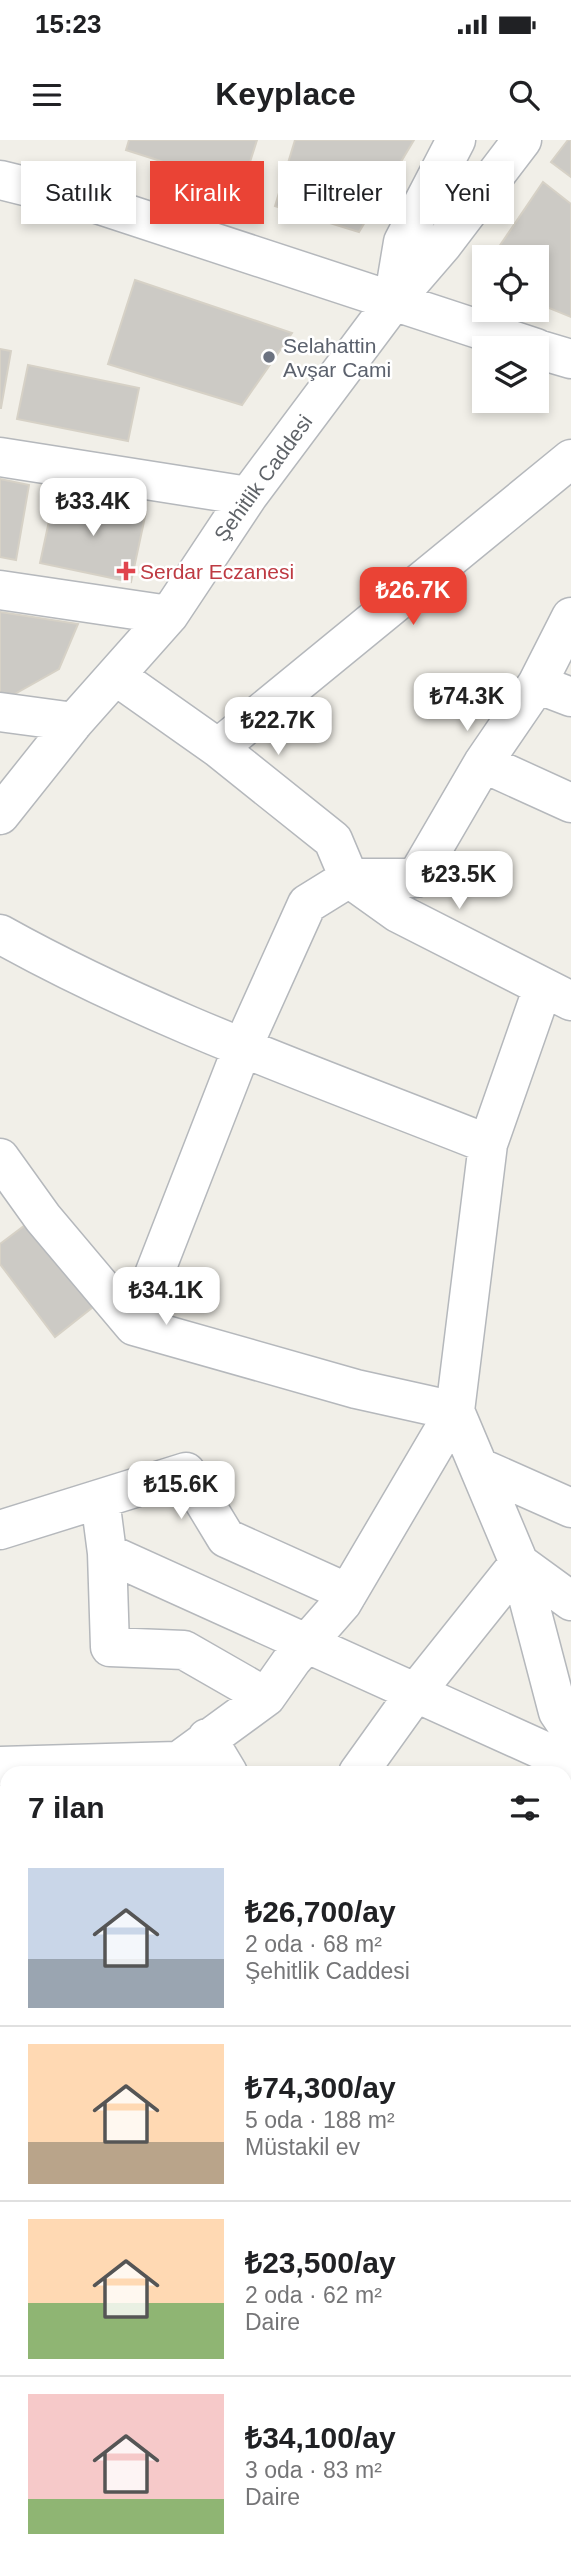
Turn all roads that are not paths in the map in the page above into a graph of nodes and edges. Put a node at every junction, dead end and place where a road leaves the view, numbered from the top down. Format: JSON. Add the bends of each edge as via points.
{"nodes":[{"id":1,"x":456,"y":140,"type":"edge"},
{"id":2,"x":522,"y":140,"type":"edge"},
{"id":3,"x":0,"y":180,"type":"edge"},
{"id":4,"x":393,"y":302,"type":"junction"},
{"id":5,"x":496,"y":336,"type":"edge"},
{"id":6,"x":549,"y":353,"type":"edge"},
{"id":7,"x":571,"y":359,"type":"edge"},
{"id":8,"x":0,"y":457,"type":"edge"},
{"id":9,"x":571,"y":460,"type":"edge"},
{"id":10,"x":248,"y":496,"type":"junction"},
{"id":11,"x":0,"y":590,"type":"edge"},
{"id":12,"x":169,"y":615,"type":"junction"},
{"id":13,"x":571,"y":617,"type":"edge"},
{"id":14,"x":116,"y":676,"type":"junction"},
{"id":15,"x":554,"y":691,"type":"edge"},
{"id":16,"x":0,"y":712,"type":"edge"},
{"id":17,"x":74,"y":722,"type":"junction"},
{"id":18,"x":218,"y":748,"type":"junction"},
{"id":19,"x":483,"y":762,"type":"junction"},
{"id":20,"x":571,"y":803,"type":"edge"},
{"id":21,"x":0,"y":815,"type":"edge"},
{"id":22,"x":349,"y":878,"type":"junction"},
{"id":23,"x":0,"y":934,"type":"edge"},
{"id":24,"x":557,"y":994,"type":"edge"},
{"id":25,"x":243,"y":1046,"type":"junction"},
{"id":26,"x":488,"y":1144,"type":"junction"},
{"id":27,"x":0,"y":1158,"type":"edge"},
{"id":28,"x":134,"y":1326,"type":"junction"},
{"id":29,"x":455,"y":1410,"type":"junction"},
{"id":30,"x":481,"y":1468,"type":"junction"},
{"id":31,"x":100,"y":1499,"type":"junction"},
{"id":32,"x":571,"y":1508,"type":"edge"},
{"id":33,"x":0,"y":1530,"type":"edge"},
{"id":34,"x":107,"y":1553,"type":"junction"},
{"id":35,"x":519,"y":1563,"type":"junction"},
{"id":36,"x":348,"y":1593,"type":"junction"},
{"id":37,"x":571,"y":1601,"type":"edge"},
{"id":38,"x":308,"y":1642,"type":"junction"},
{"id":39,"x":416,"y":1692,"type":"junction"},
{"id":40,"x":266,"y":1697,"type":"junction"},
{"id":41,"x":571,"y":1731,"type":"edge"},
{"id":42,"x":207,"y":1738,"type":"junction"},
{"id":43,"x":571,"y":1763,"type":"edge"},
{"id":44,"x":0,"y":1766,"type":"edge"},
{"id":45,"x":146,"y":1766,"type":"edge"},
{"id":46,"x":171,"y":1766,"type":"edge"},
{"id":47,"x":224,"y":1766,"type":"edge"},
{"id":48,"x":363,"y":1766,"type":"edge"}],
"edges":[{"from":1,"to":4,"type":"street","name":"Şehitlik Caddesi","via":[[403,242]]},
{"from":2,"to":4,"type":"street","name":"Şehitlik Caddesi"},
{"from":3,"to":4,"type":"street","via":[[97,204]]},
{"from":4,"to":5,"type":"street"},
{"from":4,"to":10,"type":"street","name":"Şehitlik Caddesi"},
{"from":6,"to":7,"type":"street"},
{"from":8,"to":10,"type":"street"},
{"from":9,"to":18,"type":"street"},
{"from":10,"to":12,"type":"street","name":"Şehitlik Caddesi"},
{"from":11,"to":12,"type":"street"},
{"from":12,"to":14,"type":"street","name":"Şehitlik Caddesi"},
{"from":13,"to":15,"type":"street"},
{"from":14,"to":17,"type":"street","name":"Şehitlik Caddesi"},
{"from":14,"to":18,"type":"street"},
{"from":15,"to":19,"type":"street"},
{"from":16,"to":17,"type":"street"},
{"from":17,"to":21,"type":"street","name":"Şehitlik Caddesi"},
{"from":18,"to":22,"type":"street","via":[[333,840]]},
{"from":19,"to":20,"type":"street"},
{"from":19,"to":22,"type":"street","via":[[416,878]]},
{"from":22,"to":24,"type":"street","via":[[398,913]]},
{"from":22,"to":25,"type":"street","via":[[307,904]]},
{"from":23,"to":25,"type":"street","via":[[51,962]]},
{"from":24,"to":26,"type":"street"},
{"from":25,"to":26,"type":"street"},
{"from":25,"to":28,"type":"street"},
{"from":26,"to":29,"type":"street"},
{"from":27,"to":28,"type":"street","via":[[43,1218]]},
{"from":28,"to":29,"type":"street","via":[[356,1389]]},
{"from":29,"to":30,"type":"street"},
{"from":29,"to":36,"type":"street"},
{"from":30,"to":32,"type":"street"},
{"from":30,"to":35,"type":"street"},
{"from":31,"to":33,"type":"street"},
{"from":31,"to":34,"type":"street"},
{"from":31,"to":36,"type":"street","via":[[186,1472],[226,1538]]},
{"from":34,"to":38,"type":"street"},
{"from":34,"to":40,"type":"street","via":[[110,1647],[184,1650]]},
{"from":35,"to":37,"type":"street"},
{"from":35,"to":39,"type":"street"},
{"from":35,"to":41,"type":"street","via":[[558,1712]]},
{"from":36,"to":38,"type":"street"},
{"from":38,"to":39,"type":"street"},
{"from":38,"to":40,"type":"street"},
{"from":39,"to":43,"type":"street"},
{"from":39,"to":48,"type":"street"},
{"from":40,"to":42,"type":"street"},
{"from":42,"to":46,"type":"street"},
{"from":42,"to":47,"type":"street"},
{"from":44,"to":45,"type":"street","via":[[52,1762]]}]}
